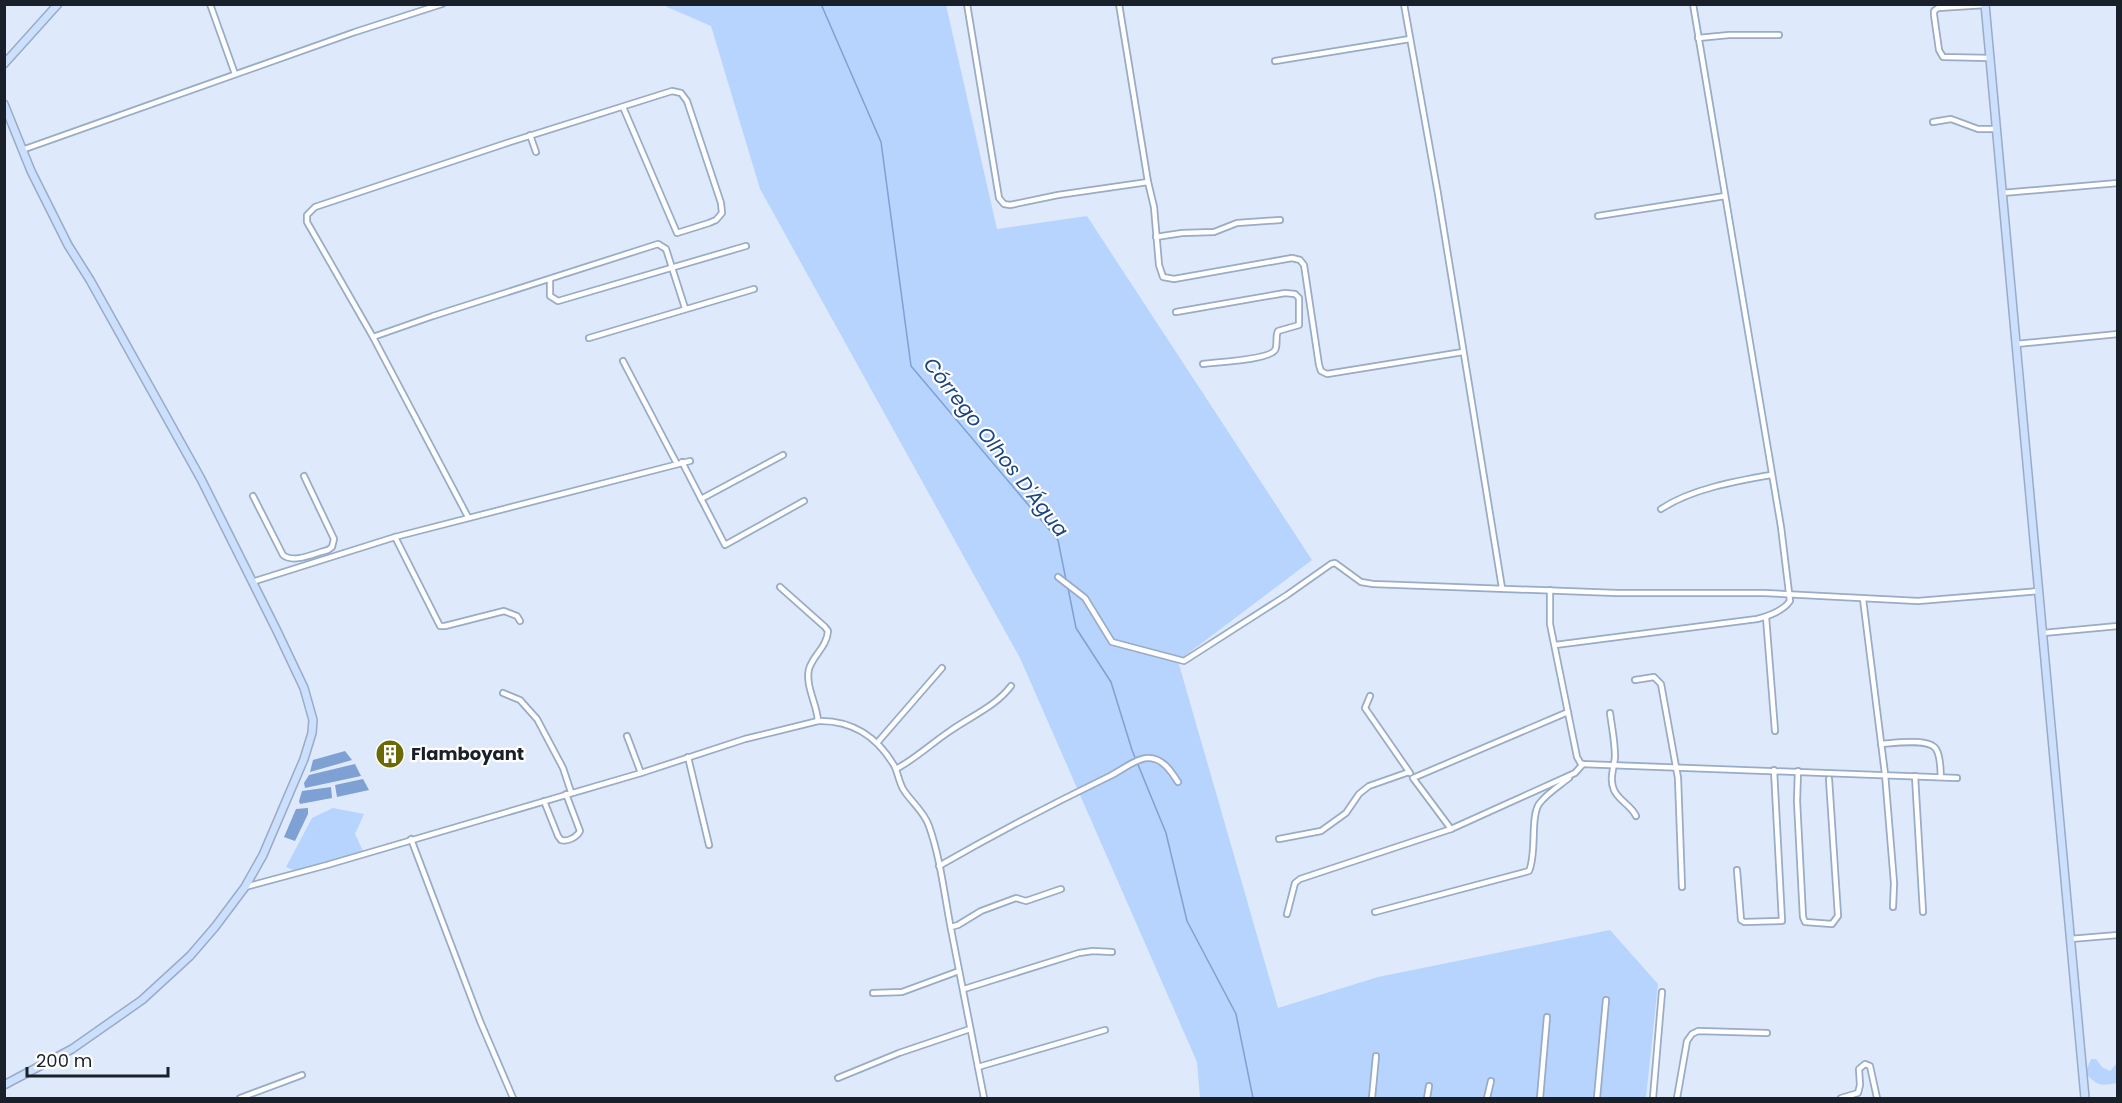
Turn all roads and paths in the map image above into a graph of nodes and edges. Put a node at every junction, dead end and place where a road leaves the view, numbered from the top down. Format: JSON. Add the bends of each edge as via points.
{"nodes":[{"id":1,"x":58,"y":4,"type":"edge"},
{"id":2,"x":210,"y":4,"type":"edge"},
{"id":3,"x":967,"y":4,"type":"edge"},
{"id":4,"x":1119,"y":4,"type":"edge"},
{"id":5,"x":1404,"y":4,"type":"edge"},
{"id":6,"x":1692,"y":4,"type":"edge"},
{"id":7,"x":442,"y":5,"type":"edge"},
{"id":8,"x":1985,"y":5,"type":"edge"},
{"id":9,"x":1779,"y":35,"type":"dead end"},
{"id":10,"x":1698,"y":38,"type":"junction"},
{"id":11,"x":1410,"y":39,"type":"junction"},
{"id":12,"x":1990,"y":58,"type":"junction"},
{"id":13,"x":1275,"y":61,"type":"dead end"},
{"id":14,"x":4,"y":64,"type":"edge"},
{"id":15,"x":235,"y":75,"type":"junction"},
{"id":16,"x":4,"y":104,"type":"edge"},
{"id":17,"x":623,"y":107,"type":"junction"},
{"id":18,"x":1933,"y":122,"type":"dead end"},
{"id":19,"x":1996,"y":129,"type":"junction"},
{"id":20,"x":530,"y":135,"type":"junction"},
{"id":21,"x":22,"y":150,"type":"junction"},
{"id":22,"x":536,"y":152,"type":"dead end"},
{"id":23,"x":1148,"y":182,"type":"junction"},
{"id":24,"x":2118,"y":183,"type":"edge"},
{"id":25,"x":2002,"y":193,"type":"junction"},
{"id":26,"x":1725,"y":196,"type":"junction"},
{"id":27,"x":1598,"y":216,"type":"dead end"},
{"id":28,"x":1280,"y":220,"type":"dead end"},
{"id":29,"x":1156,"y":237,"type":"junction"},
{"id":30,"x":746,"y":246,"type":"dead end"},
{"id":31,"x":672,"y":267,"type":"junction"},
{"id":32,"x":550,"y":279,"type":"junction"},
{"id":33,"x":754,"y":289,"type":"dead end"},
{"id":34,"x":685,"y":308,"type":"junction"},
{"id":35,"x":1176,"y":312,"type":"dead end"},
{"id":36,"x":1313,"y":321,"type":"junction"},
{"id":37,"x":1299,"y":325,"type":"junction"},
{"id":38,"x":2118,"y":334,"type":"edge"},
{"id":39,"x":373,"y":337,"type":"junction"},
{"id":40,"x":589,"y":338,"type":"dead end"},
{"id":41,"x":2016,"y":344,"type":"junction"},
{"id":42,"x":1463,"y":352,"type":"junction"},
{"id":43,"x":623,"y":361,"type":"dead end"},
{"id":44,"x":1203,"y":364,"type":"dead end"},
{"id":45,"x":783,"y":455,"type":"dead end"},
{"id":46,"x":690,"y":461,"type":"dead end"},
{"id":47,"x":680,"y":463,"type":"junction"},
{"id":48,"x":1772,"y":474,"type":"junction"},
{"id":49,"x":304,"y":476,"type":"dead end"},
{"id":50,"x":253,"y":496,"type":"dead end"},
{"id":51,"x":701,"y":499,"type":"junction"},
{"id":52,"x":804,"y":501,"type":"dead end"},
{"id":53,"x":1661,"y":509,"type":"dead end"},
{"id":54,"x":468,"y":517,"type":"junction"},
{"id":55,"x":395,"y":537,"type":"junction"},
{"id":56,"x":313,"y":554,"type":"junction"},
{"id":57,"x":316,"y":562,"type":"junction"},
{"id":58,"x":1058,"y":577,"type":"dead end"},
{"id":59,"x":252,"y":582,"type":"junction"},
{"id":60,"x":780,"y":586,"type":"dead end"},
{"id":61,"x":1502,"y":588,"type":"junction"},
{"id":62,"x":1550,"y":590,"type":"junction"},
{"id":63,"x":2039,"y":591,"type":"junction"},
{"id":64,"x":1790,"y":595,"type":"junction"},
{"id":65,"x":1863,"y":599,"type":"junction"},
{"id":66,"x":1766,"y":617,"type":"junction"},
{"id":67,"x":520,"y":621,"type":"dead end"},
{"id":68,"x":2118,"y":627,"type":"edge"},
{"id":69,"x":2043,"y":633,"type":"junction"},
{"id":70,"x":1555,"y":645,"type":"junction"},
{"id":71,"x":942,"y":668,"type":"dead end"},
{"id":72,"x":1635,"y":680,"type":"dead end"},
{"id":73,"x":1011,"y":686,"type":"dead end"},
{"id":74,"x":503,"y":693,"type":"dead end"},
{"id":75,"x":1370,"y":696,"type":"dead end"},
{"id":76,"x":1568,"y":712,"type":"junction"},
{"id":77,"x":1610,"y":713,"type":"dead end"},
{"id":78,"x":818,"y":721,"type":"junction"},
{"id":79,"x":1775,"y":731,"type":"dead end"},
{"id":80,"x":627,"y":736,"type":"dead end"},
{"id":81,"x":877,"y":743,"type":"junction"},
{"id":82,"x":1881,"y":744,"type":"junction"},
{"id":83,"x":688,"y":757,"type":"junction"},
{"id":84,"x":1583,"y":764,"type":"junction"},
{"id":85,"x":1614,"y":765,"type":"junction"},
{"id":86,"x":1676,"y":766,"type":"junction"},
{"id":87,"x":896,"y":769,"type":"junction"},
{"id":88,"x":1773,"y":770,"type":"junction"},
{"id":89,"x":1798,"y":771,"type":"junction"},
{"id":90,"x":641,"y":772,"type":"junction"},
{"id":91,"x":1409,"y":772,"type":"junction"},
{"id":92,"x":1575,"y":773,"type":"junction"},
{"id":93,"x":1885,"y":774,"type":"junction"},
{"id":94,"x":1915,"y":776,"type":"junction"},
{"id":95,"x":1941,"y":777,"type":"junction"},
{"id":96,"x":1413,"y":778,"type":"junction"},
{"id":97,"x":1957,"y":778,"type":"dead end"},
{"id":98,"x":1829,"y":779,"type":"dead end"},
{"id":99,"x":1178,"y":782,"type":"dead end"},
{"id":100,"x":568,"y":793,"type":"junction"},
{"id":101,"x":544,"y":801,"type":"junction"},
{"id":102,"x":1636,"y":816,"type":"dead end"},
{"id":103,"x":1451,"y":829,"type":"junction"},
{"id":104,"x":411,"y":839,"type":"junction"},
{"id":105,"x":1278,"y":839,"type":"dead end"},
{"id":106,"x":709,"y":845,"type":"dead end"},
{"id":107,"x":939,"y":866,"type":"junction"},
{"id":108,"x":1737,"y":870,"type":"dead end"},
{"id":109,"x":245,"y":886,"type":"junction"},
{"id":110,"x":1682,"y":886,"type":"dead end"},
{"id":111,"x":1061,"y":888,"type":"dead end"},
{"id":112,"x":1893,"y":906,"type":"dead end"},
{"id":113,"x":1375,"y":912,"type":"dead end"},
{"id":114,"x":1923,"y":912,"type":"dead end"},
{"id":115,"x":1287,"y":914,"type":"dead end"},
{"id":116,"x":951,"y":927,"type":"junction"},
{"id":117,"x":2118,"y":935,"type":"edge"},
{"id":118,"x":2070,"y":939,"type":"junction"},
{"id":119,"x":1112,"y":952,"type":"dead end"},
{"id":120,"x":959,"y":971,"type":"junction"},
{"id":121,"x":963,"y":988,"type":"junction"},
{"id":122,"x":1662,"y":992,"type":"dead end"},
{"id":123,"x":873,"y":993,"type":"dead end"},
{"id":124,"x":1606,"y":1000,"type":"dead end"},
{"id":125,"x":1547,"y":1017,"type":"dead end"},
{"id":126,"x":970,"y":1029,"type":"junction"},
{"id":127,"x":1105,"y":1030,"type":"dead end"},
{"id":128,"x":1767,"y":1033,"type":"dead end"},
{"id":129,"x":1376,"y":1056,"type":"dead end"},
{"id":130,"x":978,"y":1067,"type":"junction"},
{"id":131,"x":302,"y":1075,"type":"dead end"},
{"id":132,"x":838,"y":1078,"type":"dead end"},
{"id":133,"x":1491,"y":1081,"type":"dead end"},
{"id":134,"x":4,"y":1085,"type":"edge"},
{"id":135,"x":1429,"y":1086,"type":"dead end"},
{"id":136,"x":240,"y":1098,"type":"edge"},
{"id":137,"x":513,"y":1098,"type":"edge"},
{"id":138,"x":984,"y":1098,"type":"edge"},
{"id":139,"x":1372,"y":1098,"type":"edge"},
{"id":140,"x":1427,"y":1098,"type":"edge"},
{"id":141,"x":1488,"y":1098,"type":"edge"},
{"id":142,"x":1540,"y":1098,"type":"edge"},
{"id":143,"x":1597,"y":1098,"type":"edge"},
{"id":144,"x":1653,"y":1098,"type":"edge"},
{"id":145,"x":1677,"y":1098,"type":"edge"},
{"id":146,"x":1841,"y":1098,"type":"edge"},
{"id":147,"x":1877,"y":1098,"type":"edge"},
{"id":148,"x":2085,"y":1098,"type":"edge"}],
"edges":[{"from":1,"to":14,"type":"street"},
{"from":2,"to":15,"type":"street"},
{"from":3,"to":23,"type":"street","via":[[1002,203],[1010,205]]},
{"from":4,"to":23,"type":"street"},
{"from":5,"to":11,"type":"street"},
{"from":6,"to":10,"type":"street"},
{"from":7,"to":15,"type":"street"},
{"from":8,"to":12,"type":"street"},
{"from":8,"to":12,"type":"street","via":[[1943,7],[1936,9],[1934,15],[1943,57]]},
{"from":9,"to":10,"type":"street"},
{"from":10,"to":26,"type":"street"},
{"from":11,"to":13,"type":"street"},
{"from":11,"to":42,"type":"street"},
{"from":12,"to":19,"type":"street"},
{"from":15,"to":21,"type":"street"},
{"from":16,"to":21,"type":"street"},
{"from":17,"to":17,"type":"street","via":[[672,91],[685,97],[721,203],[722,213],[716,220],[677,233]]},
{"from":17,"to":20,"type":"street"},
{"from":18,"to":19,"type":"street","via":[[1951,119],[1978,129]]},
{"from":19,"to":25,"type":"street"},
{"from":20,"to":22,"type":"street"},
{"from":20,"to":39,"type":"street","via":[[309,212],[307,222]]},
{"from":21,"to":59,"type":"street","via":[[68,245],[201,479]]},
{"from":23,"to":29,"type":"street"},
{"from":24,"to":25,"type":"street"},
{"from":25,"to":41,"type":"street"},
{"from":26,"to":27,"type":"street"},
{"from":26,"to":48,"type":"street"},
{"from":28,"to":29,"type":"street"},
{"from":29,"to":36,"type":"street","via":[[1160,272],[1167,279],[1292,258],[1300,260]]},
{"from":30,"to":31,"type":"street"},
{"from":31,"to":32,"type":"street","via":[[666,248],[658,244]]},
{"from":31,"to":32,"type":"street","via":[[558,301],[550,296]]},
{"from":31,"to":34,"type":"street"},
{"from":32,"to":39,"type":"street"},
{"from":33,"to":34,"type":"street"},
{"from":34,"to":40,"type":"street"},
{"from":35,"to":37,"type":"street","via":[[1295,294],[1300,305]]},
{"from":36,"to":37,"type":"street"},
{"from":36,"to":42,"type":"street","via":[[1320,367],[1327,374]]},
{"from":37,"to":44,"type":"street","via":[[1278,331],[1272,353]]},
{"from":38,"to":41,"type":"street"},
{"from":39,"to":54,"type":"street"},
{"from":41,"to":63,"type":"street"},
{"from":42,"to":61,"type":"street"},
{"from":43,"to":47,"type":"street"},
{"from":45,"to":51,"type":"street"},
{"from":46,"to":47,"type":"street"},
{"from":47,"to":51,"type":"street"},
{"from":47,"to":54,"type":"street"},
{"from":48,"to":53,"type":"street","via":[[1725,483]]},
{"from":48,"to":64,"type":"street"},
{"from":49,"to":56,"type":"street","via":[[334,539],[328,550]]},
{"from":50,"to":56,"type":"street","via":[[282,555],[294,559]]},
{"from":51,"to":52,"type":"street","via":[[725,545]]},
{"from":54,"to":55,"type":"street"},
{"from":55,"to":57,"type":"street"},
{"from":55,"to":67,"type":"street","via":[[440,626],[504,611]]},
{"from":56,"to":57,"type":"street"},
{"from":57,"to":59,"type":"street"},
{"from":58,"to":61,"type":"street","via":[[1085,598],[1112,642],[1184,662],[1331,564],[1373,585]]},
{"from":59,"to":109,"type":"street","via":[[304,688],[313,720],[304,759],[263,855]]},
{"from":60,"to":78,"type":"street","via":[[828,631],[809,674]]},
{"from":61,"to":62,"type":"street"},
{"from":62,"to":64,"type":"street"},
{"from":62,"to":70,"type":"street","via":[[1549,618]]},
{"from":63,"to":65,"type":"street","via":[[1918,601]]},
{"from":63,"to":69,"type":"street"},
{"from":64,"to":65,"type":"street"},
{"from":64,"to":66,"type":"street","via":[[1787,606]]},
{"from":65,"to":82,"type":"street"},
{"from":66,"to":70,"type":"street"},
{"from":66,"to":79,"type":"street"},
{"from":68,"to":69,"type":"street"},
{"from":69,"to":118,"type":"street"},
{"from":70,"to":76,"type":"street"},
{"from":71,"to":81,"type":"street"},
{"from":72,"to":86,"type":"street","via":[[1654,677],[1660,681]]},
{"from":73,"to":87,"type":"street","via":[[990,706]]},
{"from":74,"to":100,"type":"street","via":[[520,700],[537,719],[563,768]]},
{"from":75,"to":91,"type":"street","via":[[1365,708]]},
{"from":76,"to":84,"type":"street","via":[[1577,759]]},
{"from":76,"to":96,"type":"street"},
{"from":77,"to":85,"type":"street"},
{"from":78,"to":81,"type":"street","via":[[849,724]]},
{"from":78,"to":83,"type":"street"},
{"from":80,"to":90,"type":"street"},
{"from":81,"to":87,"type":"street"},
{"from":82,"to":93,"type":"street"},
{"from":82,"to":95,"type":"street","via":[[1928,742],[1939,756]]},
{"from":83,"to":90,"type":"street"},
{"from":83,"to":106,"type":"street"},
{"from":84,"to":85,"type":"street"},
{"from":84,"to":92,"type":"street"},
{"from":85,"to":86,"type":"street"},
{"from":85,"to":102,"type":"street","via":[[1614,790]]},
{"from":86,"to":88,"type":"street"},
{"from":86,"to":110,"type":"street"},
{"from":87,"to":107,"type":"street","via":[[902,788],[929,826]]},
{"from":88,"to":89,"type":"street"},
{"from":88,"to":108,"type":"street","via":[[1782,921],[1741,920]]},
{"from":89,"to":93,"type":"street"},
{"from":89,"to":98,"type":"street","via":[[1803,917],[1810,924],[1832,924],[1838,916]]},
{"from":90,"to":100,"type":"street"},
{"from":91,"to":96,"type":"street"},
{"from":91,"to":105,"type":"street","via":[[1369,786],[1339,819],[1322,831]]},
{"from":92,"to":103,"type":"street"},
{"from":92,"to":113,"type":"street","via":[[1537,809],[1529,871]]},
{"from":93,"to":94,"type":"street"},
{"from":93,"to":112,"type":"street"},
{"from":94,"to":95,"type":"street"},
{"from":94,"to":114,"type":"street"},
{"from":95,"to":97,"type":"street"},
{"from":96,"to":103,"type":"street"},
{"from":99,"to":107,"type":"street","via":[[1163,762],[1141,759]]},
{"from":100,"to":101,"type":"street"},
{"from":100,"to":101,"type":"street","via":[[580,831],[566,841],[558,836]]},
{"from":101,"to":104,"type":"street"},
{"from":103,"to":115,"type":"street","via":[[1299,880]]},
{"from":104,"to":109,"type":"street"},
{"from":104,"to":137,"type":"street"},
{"from":107,"to":116,"type":"street"},
{"from":109,"to":134,"type":"street","via":[[190,956],[142,1000],[72,1049]]},
{"from":111,"to":116,"type":"street","via":[[1026,901],[1016,898]]},
{"from":116,"to":120,"type":"street"},
{"from":117,"to":118,"type":"street"},
{"from":118,"to":148,"type":"street"},
{"from":119,"to":121,"type":"street","via":[[1079,953]]},
{"from":120,"to":121,"type":"street"},
{"from":120,"to":123,"type":"street","via":[[902,992]]},
{"from":121,"to":126,"type":"street"},
{"from":122,"to":144,"type":"street"},
{"from":124,"to":143,"type":"street"},
{"from":125,"to":142,"type":"street"},
{"from":126,"to":130,"type":"street"},
{"from":126,"to":132,"type":"street"},
{"from":127,"to":130,"type":"street"},
{"from":128,"to":145,"type":"street","via":[[1692,1034],[1687,1041]]},
{"from":129,"to":139,"type":"street"},
{"from":130,"to":138,"type":"street"},
{"from":131,"to":136,"type":"street"},
{"from":133,"to":141,"type":"street"},
{"from":135,"to":140,"type":"street"},
{"from":146,"to":147,"type":"street","via":[[1858,1093],[1859,1069],[1865,1064],[1872,1070]]}]}
